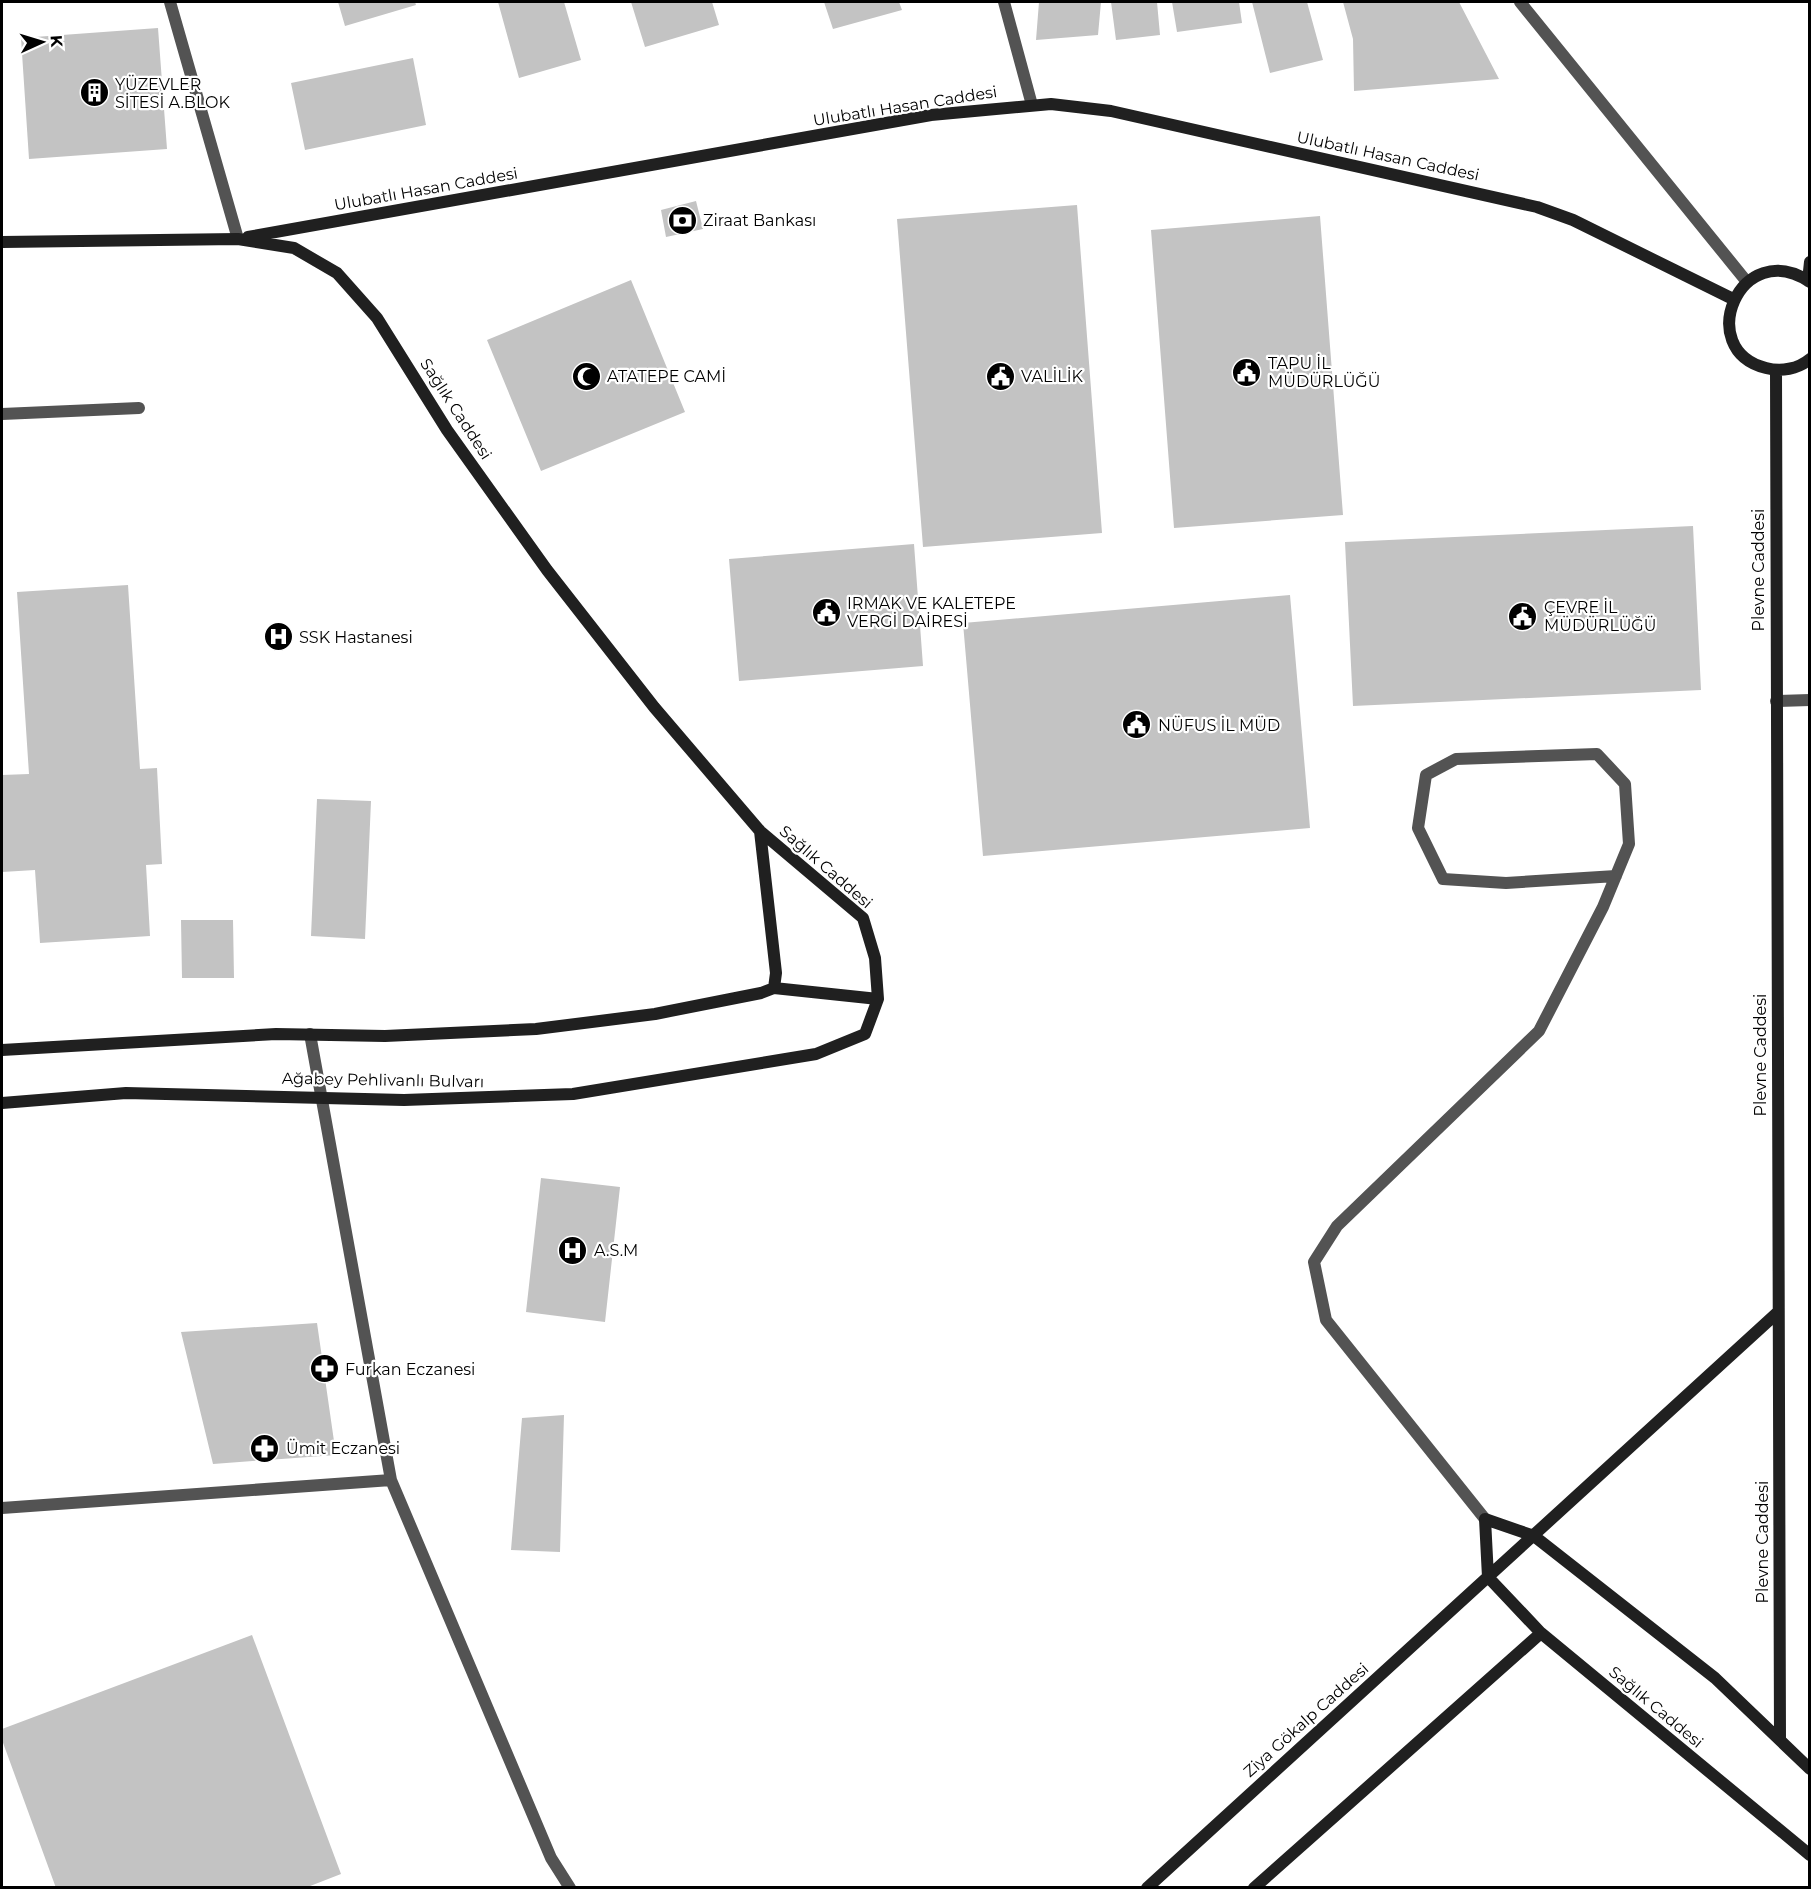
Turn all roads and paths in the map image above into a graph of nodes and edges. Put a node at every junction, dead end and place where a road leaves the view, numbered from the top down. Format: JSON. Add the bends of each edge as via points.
{"nodes":[{"id":1,"x":170,"y":2,"type":"edge"},
{"id":2,"x":1004,"y":2,"type":"edge"},
{"id":3,"x":1520,"y":2,"type":"edge"},
{"id":4,"x":1032,"y":105,"type":"junction"},
{"id":5,"x":238,"y":239,"type":"junction"},
{"id":6,"x":2,"y":242,"type":"edge"},
{"id":7,"x":1809,"y":262,"type":"edge"},
{"id":8,"x":1809,"y":281,"type":"edge"},
{"id":9,"x":1747,"y":282,"type":"junction"},
{"id":10,"x":1733,"y":299,"type":"junction"},
{"id":11,"x":1808,"y":361,"type":"edge"},
{"id":12,"x":1776,"y":371,"type":"junction"},
{"id":13,"x":140,"y":408,"type":"dead end"},
{"id":14,"x":2,"y":414,"type":"edge"},
{"id":15,"x":1809,"y":700,"type":"edge"},
{"id":16,"x":1776,"y":701,"type":"junction"},
{"id":17,"x":760,"y":831,"type":"junction"},
{"id":18,"x":1616,"y":876,"type":"junction"},
{"id":19,"x":774,"y":988,"type":"junction"},
{"id":20,"x":878,"y":999,"type":"junction"},
{"id":21,"x":310,"y":1034,"type":"junction"},
{"id":22,"x":2,"y":1050,"type":"edge"},
{"id":23,"x":321,"y":1096,"type":"junction"},
{"id":24,"x":2,"y":1103,"type":"edge"},
{"id":25,"x":1777,"y":1312,"type":"junction"},
{"id":26,"x":391,"y":1480,"type":"junction"},
{"id":27,"x":2,"y":1508,"type":"edge"},
{"id":28,"x":1485,"y":1519,"type":"junction"},
{"id":29,"x":1534,"y":1536,"type":"junction"},
{"id":30,"x":1488,"y":1577,"type":"junction"},
{"id":31,"x":1541,"y":1633,"type":"junction"},
{"id":32,"x":1780,"y":1740,"type":"junction"},
{"id":33,"x":1809,"y":1769,"type":"edge"},
{"id":34,"x":1809,"y":1855,"type":"edge"},
{"id":35,"x":570,"y":1887,"type":"edge"},
{"id":36,"x":1147,"y":1887,"type":"edge"},
{"id":37,"x":1254,"y":1887,"type":"edge"}],
"edges":[{"from":1,"to":5,"type":"street"},
{"from":2,"to":4,"type":"street"},
{"from":3,"to":9,"type":"street"},
{"from":4,"to":5,"type":"street","name":"Ulubatlı Hasan Caddesi","via":[[931,115]]},
{"from":4,"to":10,"type":"street","name":"Ulubatlı Hasan Caddesi","via":[[1076,105],[1111,111],[1537,207],[1574,220]]},
{"from":5,"to":6,"type":"street","name":"Sağlık Caddesi"},
{"from":5,"to":17,"type":"street","name":"Sağlık Caddesi","via":[[294,248],[337,273],[377,318],[447,430],[547,570],[654,707]]},
{"from":7,"to":8,"type":"street"},
{"from":8,"to":9,"type":"street","via":[[1794,273],[1778,271],[1761,273]]},
{"from":9,"to":10,"type":"street"},
{"from":10,"to":12,"type":"street","via":[[1729,328],[1734,344],[1744,357]]},
{"from":11,"to":12,"type":"street"},
{"from":12,"to":16,"type":"street","name":"Plevne Caddesi"},
{"from":13,"to":14,"type":"street"},
{"from":15,"to":16,"type":"street"},
{"from":16,"to":25,"type":"street","name":"Plevne Caddesi"},
{"from":17,"to":19,"type":"street","name":"Sağlık Caddesi","via":[[776,973]]},
{"from":17,"to":20,"type":"street","name":"Sağlık Caddesi","via":[[862,918],[875,958]]},
{"from":18,"to":18,"type":"street","via":[[1629,844],[1625,784],[1597,754],[1456,759],[1426,775],[1418,828],[1443,879],[1506,883]]},
{"from":18,"to":28,"type":"street","via":[[1539,1031],[1337,1226],[1314,1262],[1326,1320]]},
{"from":19,"to":20,"type":"street"},
{"from":19,"to":21,"type":"street","via":[[655,1014],[536,1029],[439,1035]]},
{"from":20,"to":23,"type":"street","name":"Ağabey Pehlivanlı Bulvarı","via":[[865,1034],[816,1054],[573,1094],[465,1100]]},
{"from":21,"to":22,"type":"street"},
{"from":21,"to":23,"type":"street"},
{"from":23,"to":24,"type":"street","name":"Ağabey Pehlivanlı Bulvarı","via":[[126,1094]]},
{"from":23,"to":26,"type":"street"},
{"from":25,"to":29,"type":"street"},
{"from":25,"to":32,"type":"street","name":"Plevne Caddesi"},
{"from":26,"to":27,"type":"street"},
{"from":26,"to":35,"type":"street","via":[[551,1858]]},
{"from":28,"to":29,"type":"street"},
{"from":28,"to":30,"type":"street"},
{"from":29,"to":30,"type":"street"},
{"from":29,"to":32,"type":"street","via":[[1715,1678]]},
{"from":30,"to":31,"type":"street","name":"Sağlık Caddesi"},
{"from":30,"to":36,"type":"street","name":"Ziya Gökalp Caddesi"},
{"from":31,"to":34,"type":"street","name":"Sağlık Caddesi"},
{"from":31,"to":37,"type":"street"},
{"from":32,"to":33,"type":"street"}]}
